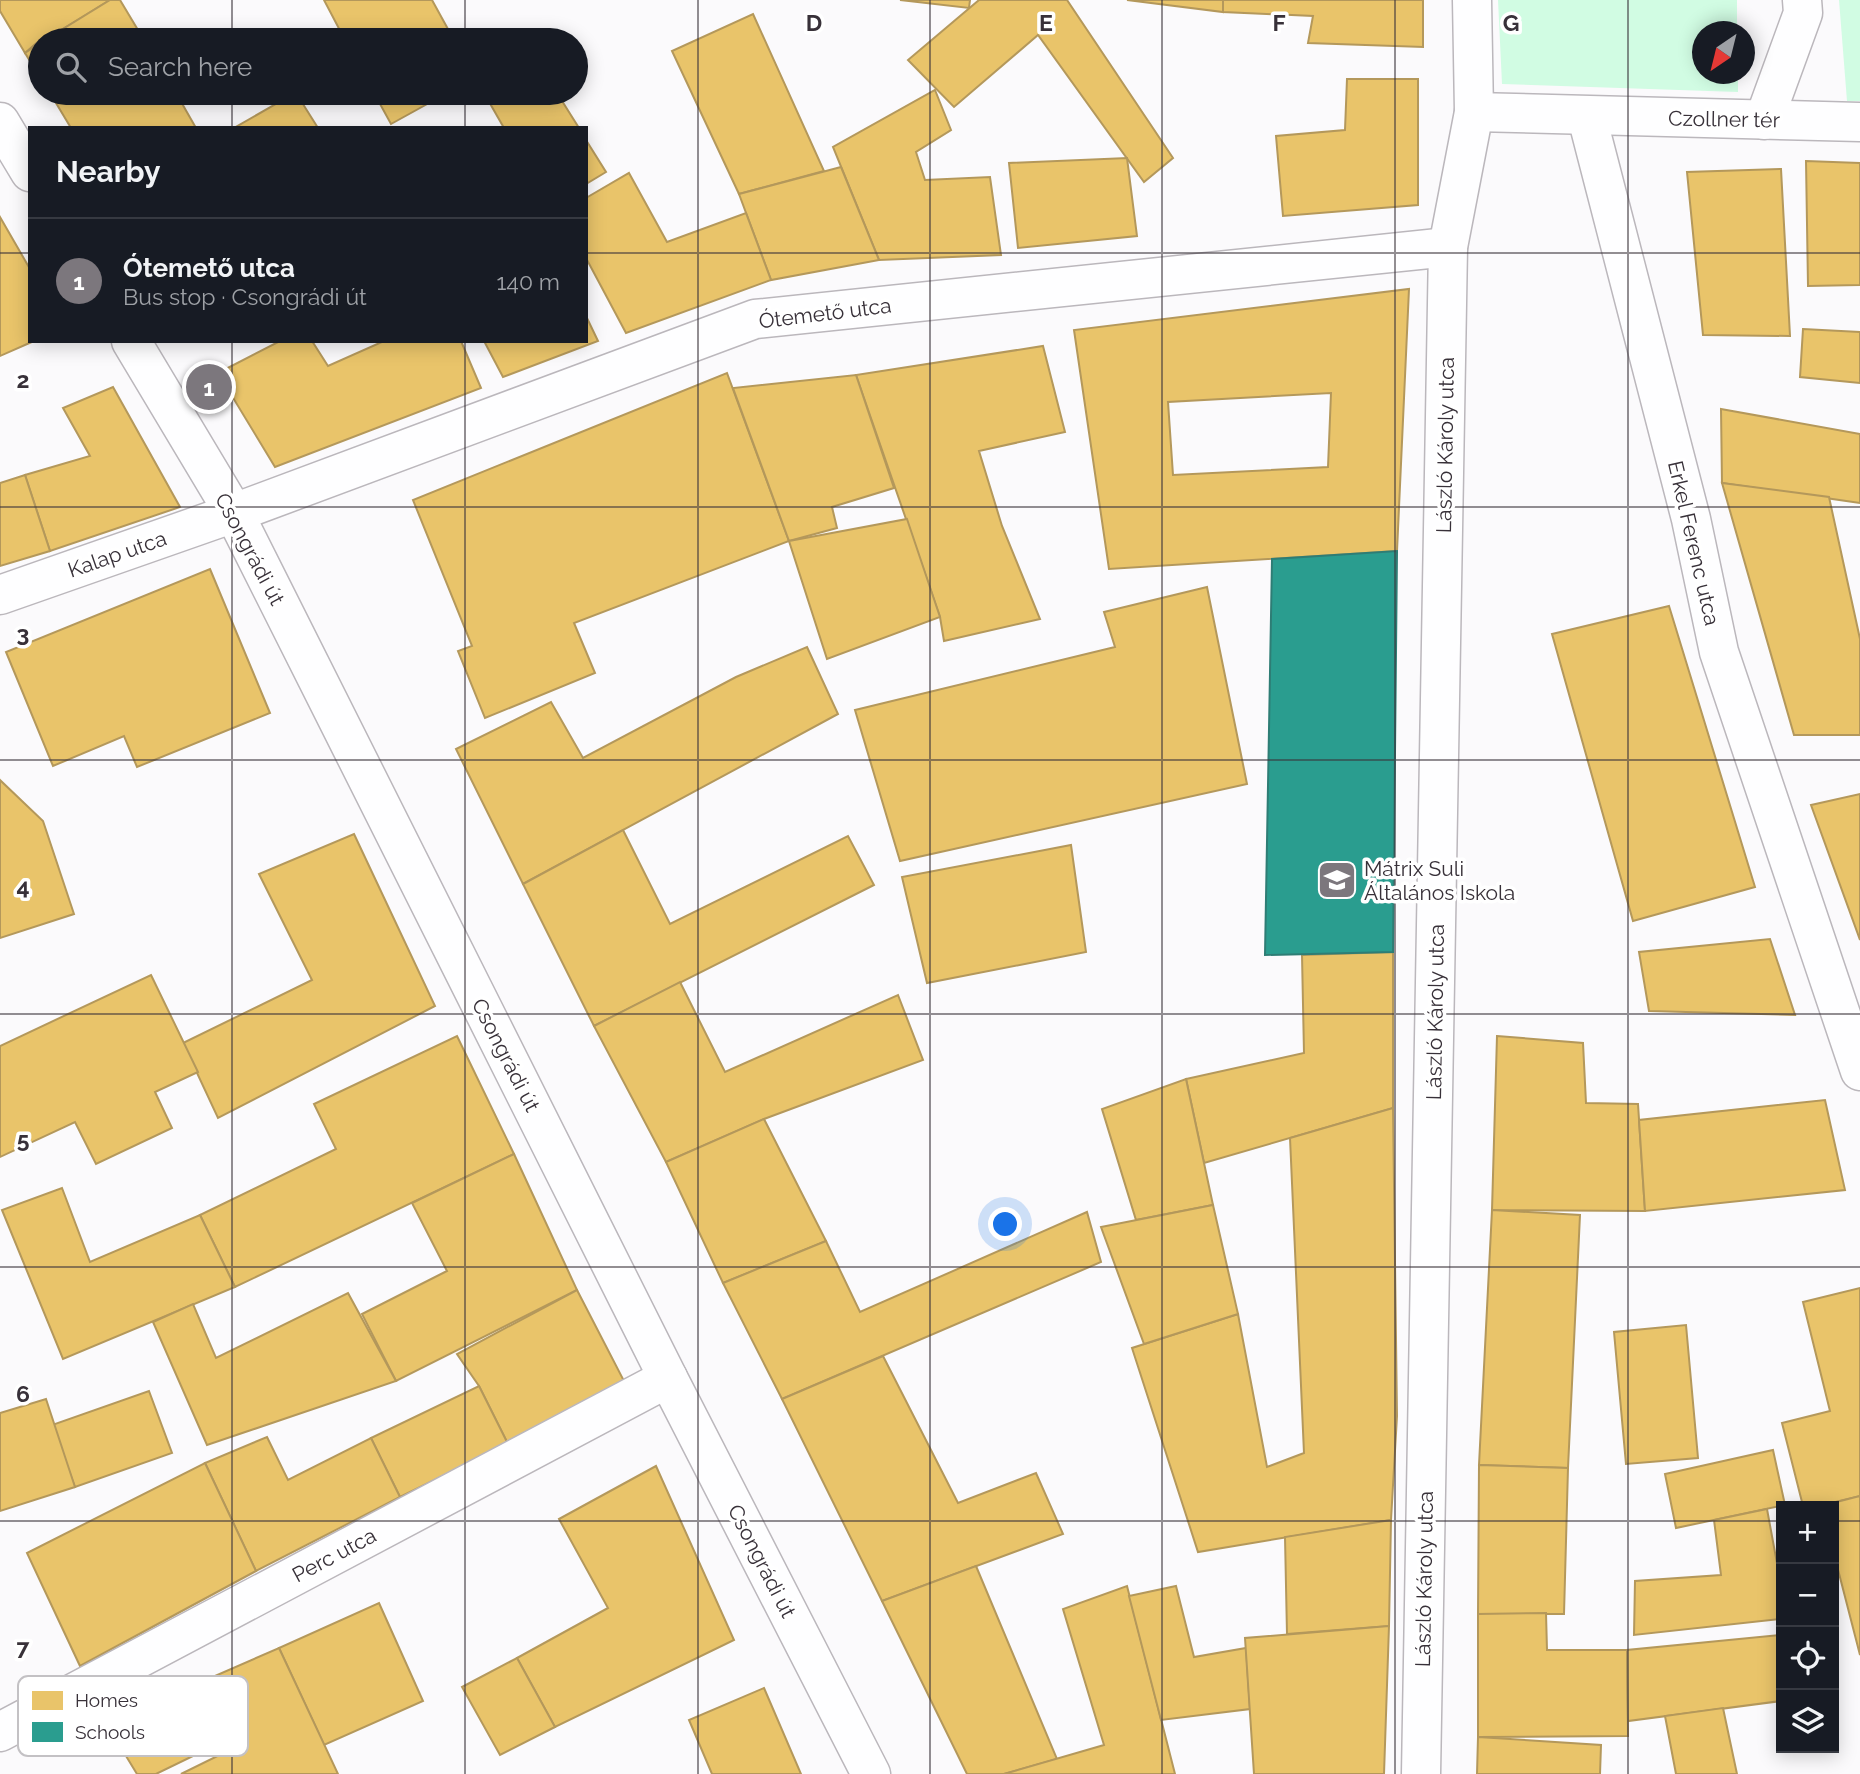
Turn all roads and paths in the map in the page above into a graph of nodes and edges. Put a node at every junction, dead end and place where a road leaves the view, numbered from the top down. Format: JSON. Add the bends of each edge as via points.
{"nodes":[{"id":1,"x":1472,"y":0,"type":"edge"},
{"id":2,"x":1802,"y":0,"type":"edge"},
{"id":3,"x":1474,"y":112,"type":"junction"},
{"id":4,"x":1587,"y":117,"type":"junction"},
{"id":5,"x":1764,"y":120,"type":"junction"},
{"id":6,"x":0,"y":122,"type":"edge"},
{"id":7,"x":1860,"y":122,"type":"edge"},
{"id":8,"x":28,"y":169,"type":"edge"},
{"id":9,"x":1448,"y":247,"type":"junction"},
{"id":10,"x":132,"y":343,"type":"edge"},
{"id":11,"x":234,"y":513,"type":"junction"},
{"id":12,"x":0,"y":595,"type":"edge"},
{"id":13,"x":1860,"y":1070,"type":"edge"},
{"id":14,"x":668,"y":1378,"type":"junction"},
{"id":15,"x":106,"y":1676,"type":"edge"},
{"id":16,"x":18,"y":1722,"type":"edge"},
{"id":17,"x":0,"y":1732,"type":"edge"},
{"id":18,"x":871,"y":1774,"type":"edge"},
{"id":19,"x":1421,"y":1774,"type":"edge"}],
"edges":[{"from":1,"to":3,"type":"street","name":"László Károly utca"},
{"from":2,"to":5,"type":"street","via":[[1803,13]]},
{"from":3,"to":4,"type":"street"},
{"from":3,"to":9,"type":"street","name":"László Károly utca"},
{"from":4,"to":5,"type":"street","name":"Czollner tér"},
{"from":4,"to":13,"type":"street","name":"Erkel Ferenc utca","via":[[1691,519],[1719,652]]},
{"from":5,"to":7,"type":"street","name":"Czollner tér"},
{"from":6,"to":8,"type":"street"},
{"from":9,"to":11,"type":"street","name":"Ótemető utca","via":[[755,319]]},
{"from":9,"to":19,"type":"street","name":"László Károly utca"},
{"from":10,"to":11,"type":"street","name":"Csongrádi út"},
{"from":11,"to":12,"type":"street","name":"Kalap utca"},
{"from":11,"to":14,"type":"street","name":"Csongrádi út"},
{"from":14,"to":15,"type":"street","name":"Perc utca"},
{"from":14,"to":18,"type":"street","name":"Csongrádi út"},
{"from":16,"to":17,"type":"street","name":"Perc utca"}]}
